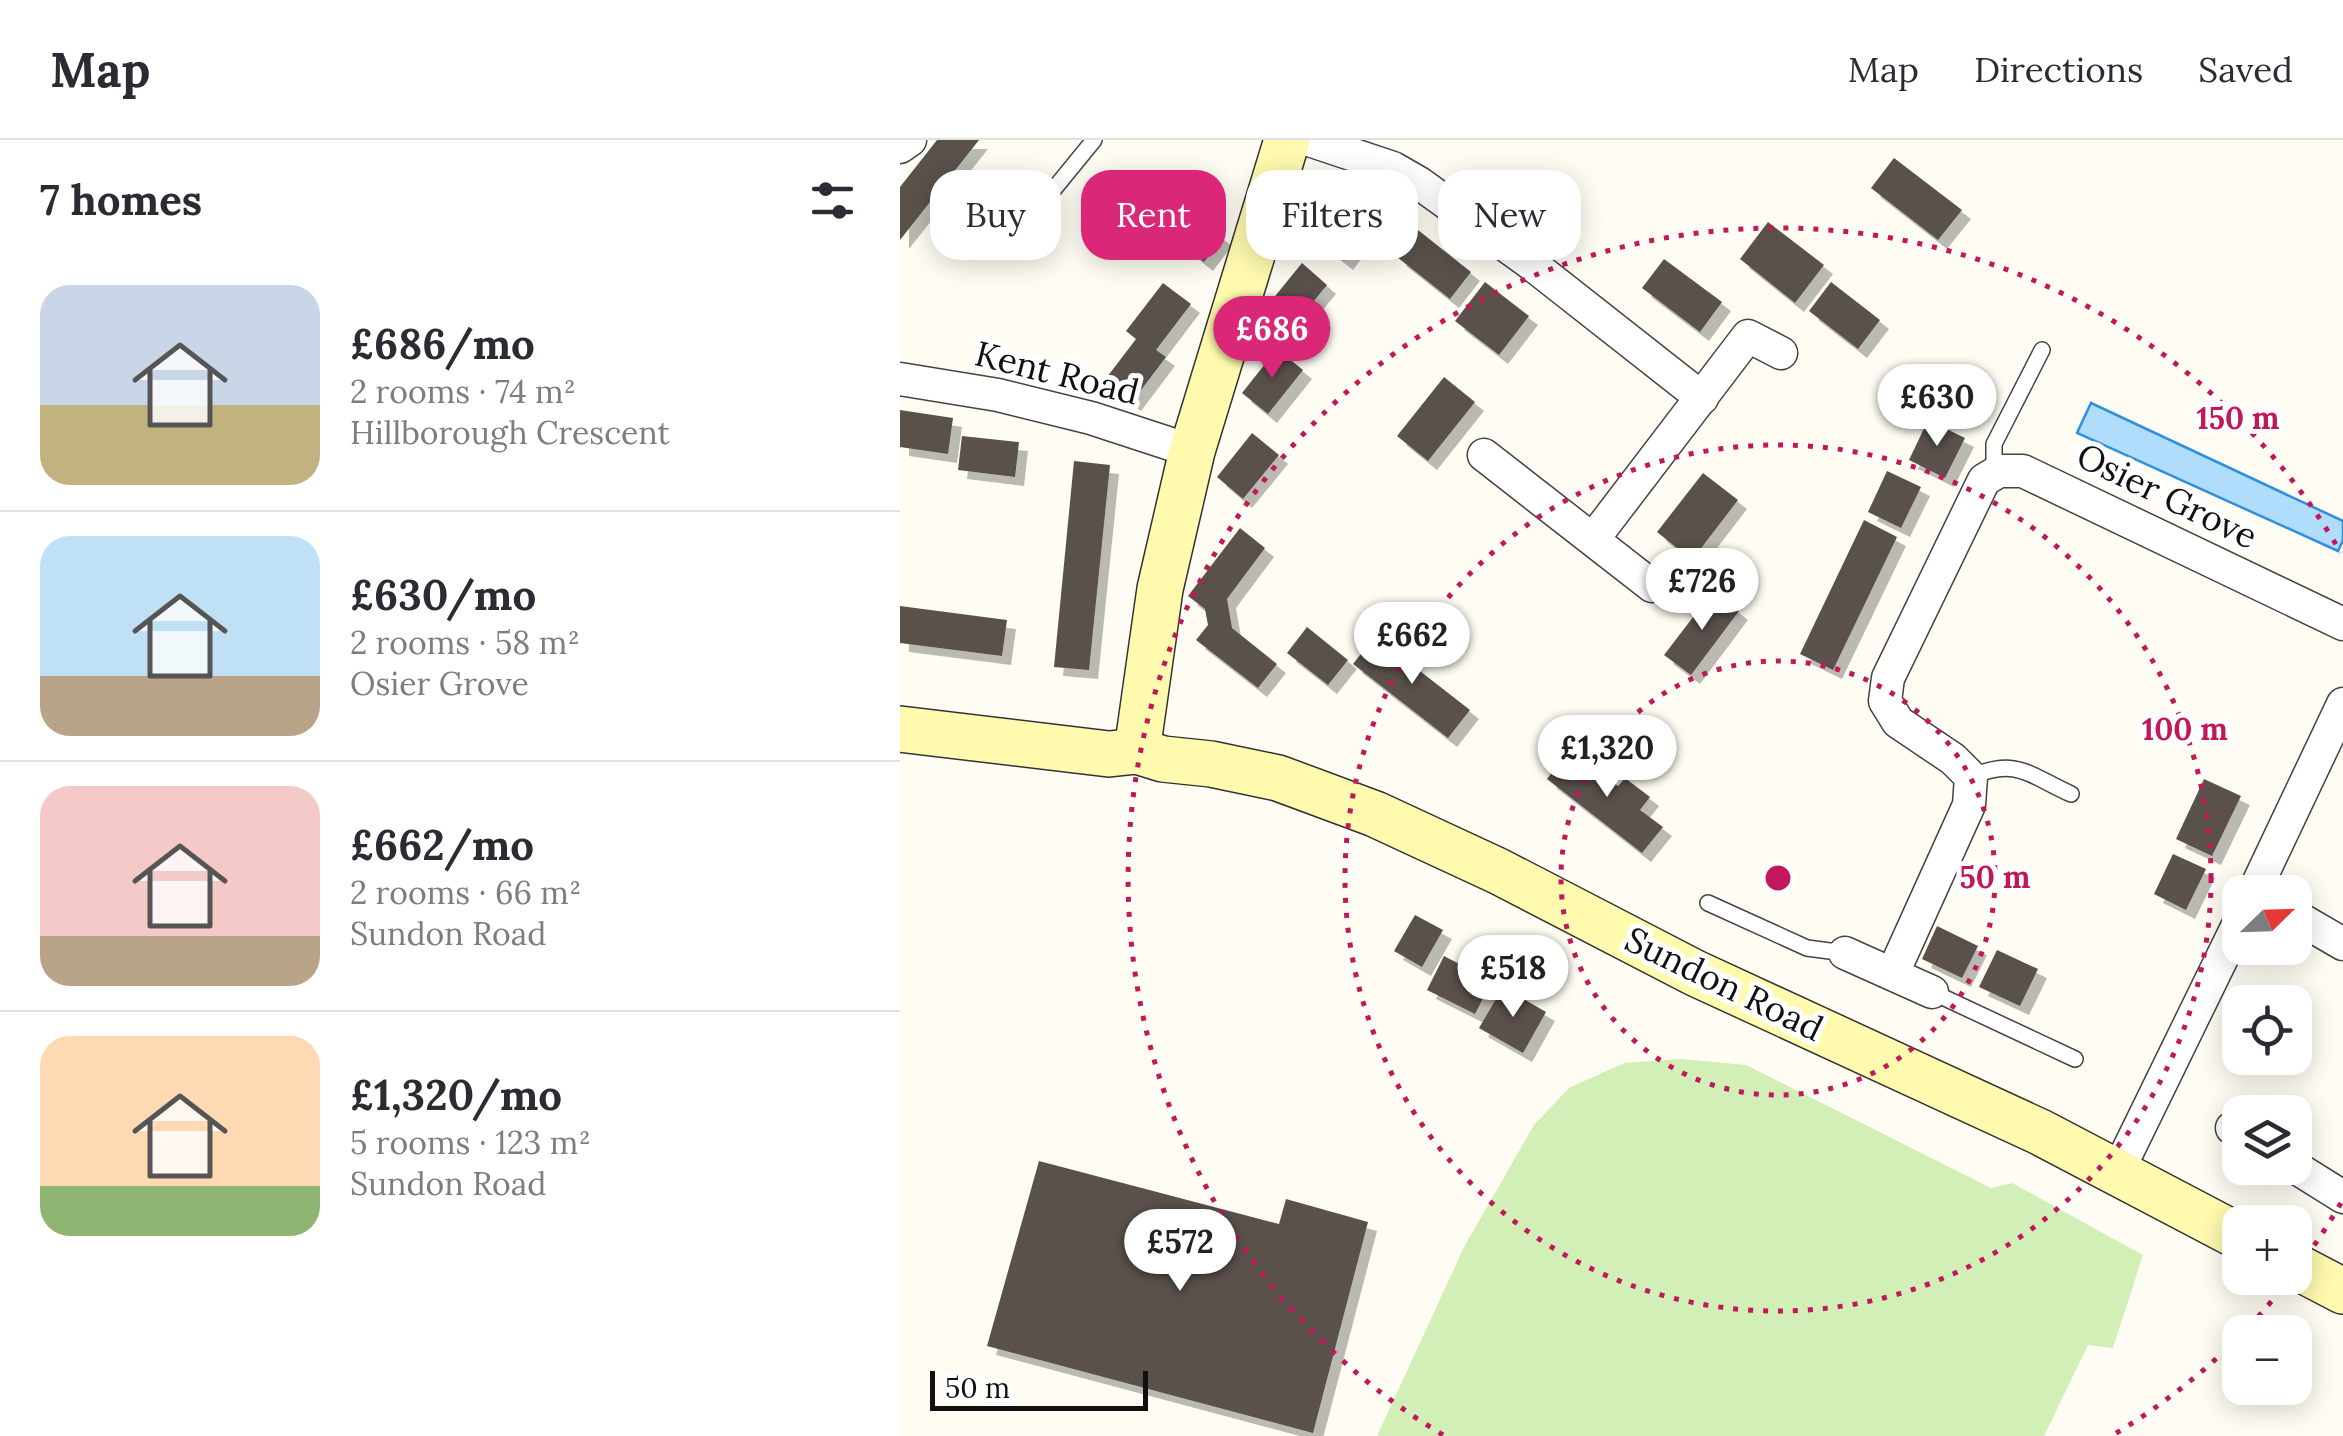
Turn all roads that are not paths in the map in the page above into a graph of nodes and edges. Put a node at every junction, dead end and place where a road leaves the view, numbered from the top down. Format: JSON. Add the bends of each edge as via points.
{"nodes":[{"id":1,"x":910,"y":140,"type":"edge"},
{"id":2,"x":1094,"y":140,"type":"edge"},
{"id":3,"x":1287,"y":140,"type":"edge"},
{"id":4,"x":1309,"y":140,"type":"edge"},
{"id":5,"x":900,"y":147,"type":"edge"},
{"id":6,"x":1061,"y":180,"type":"edge"},
{"id":7,"x":2042,"y":350,"type":"dead end"},
{"id":8,"x":1782,"y":352,"type":"dead end"},
{"id":9,"x":900,"y":379,"type":"edge"},
{"id":10,"x":1702,"y":398,"type":"junction"},
{"id":11,"x":1192,"y":451,"type":"junction"},
{"id":12,"x":1484,"y":455,"type":"dead end"},
{"id":13,"x":1999,"y":470,"type":"junction"},
{"id":14,"x":1594,"y":538,"type":"junction"},
{"id":15,"x":1652,"y":586,"type":"dead end"},
{"id":16,"x":2343,"y":624,"type":"edge"},
{"id":17,"x":2341,"y":708,"type":"edge"},
{"id":18,"x":900,"y":729,"type":"edge"},
{"id":19,"x":1137,"y":751,"type":"junction"},
{"id":20,"x":1971,"y":777,"type":"junction"},
{"id":21,"x":2071,"y":794,"type":"dead end"},
{"id":22,"x":2262,"y":875,"type":"edge"},
{"id":23,"x":1708,"y":903,"type":"dead end"},
{"id":24,"x":2312,"y":926,"type":"edge"},
{"id":25,"x":2343,"y":944,"type":"edge"},
{"id":26,"x":1844,"y":953,"type":"joint"},
{"id":27,"x":2222,"y":957,"type":"edge"},
{"id":28,"x":1893,"y":974,"type":"junction"},
{"id":29,"x":1932,"y":992,"type":"joint"},
{"id":30,"x":2075,"y":1059,"type":"dead end"},
{"id":31,"x":2117,"y":1173,"type":"junction"},
{"id":32,"x":2312,"y":1178,"type":"edge"},
{"id":33,"x":2343,"y":1197,"type":"edge"},
{"id":34,"x":2222,"y":1228,"type":"edge"},
{"id":35,"x":2312,"y":1275,"type":"edge"},
{"id":36,"x":2343,"y":1292,"type":"edge"}],
"edges":[{"from":1,"to":5,"type":"street"},
{"from":2,"to":6,"type":"lane"},
{"from":3,"to":11,"type":"street"},
{"from":4,"to":10,"type":"street","via":[[1419,183]]},
{"from":7,"to":13,"type":"lane","via":[[1994,444]]},
{"from":8,"to":10,"type":"street","via":[[1748,336]]},
{"from":9,"to":11,"type":"street","name":"Kent Road","via":[[998,395]]},
{"from":10,"to":14,"type":"street"},
{"from":11,"to":19,"type":"street","via":[[1160,589]]},
{"from":12,"to":14,"type":"street"},
{"from":13,"to":16,"type":"street","name":"Osier Grove","via":[[2023,471]]},
{"from":13,"to":20,"type":"street","via":[[1984,480],[1888,678],[1885,700],[1898,722]]},
{"from":14,"to":15,"type":"street"},
{"from":17,"to":22,"type":"street","via":[[2303,744],[2287,778]]},
{"from":18,"to":19,"type":"street","name":"Sundon Road","via":[[1109,754]]},
{"from":19,"to":31,"type":"street","name":"Sundon Road","via":[[1278,778],[1375,814]]},
{"from":20,"to":21,"type":"lane","via":[[2010,766]]},
{"from":20,"to":28,"type":"street","via":[[1969,805]]},
{"from":23,"to":26,"type":"lane","via":[[1807,948]]},
{"from":24,"to":25,"type":"street"},
{"from":26,"to":28,"type":"street"},
{"from":27,"to":31,"type":"street"},
{"from":28,"to":29,"type":"street"},
{"from":29,"to":30,"type":"lane"},
{"from":31,"to":34,"type":"street","name":"Sundon Road"},
{"from":32,"to":33,"type":"street"},
{"from":35,"to":36,"type":"street"}]}
